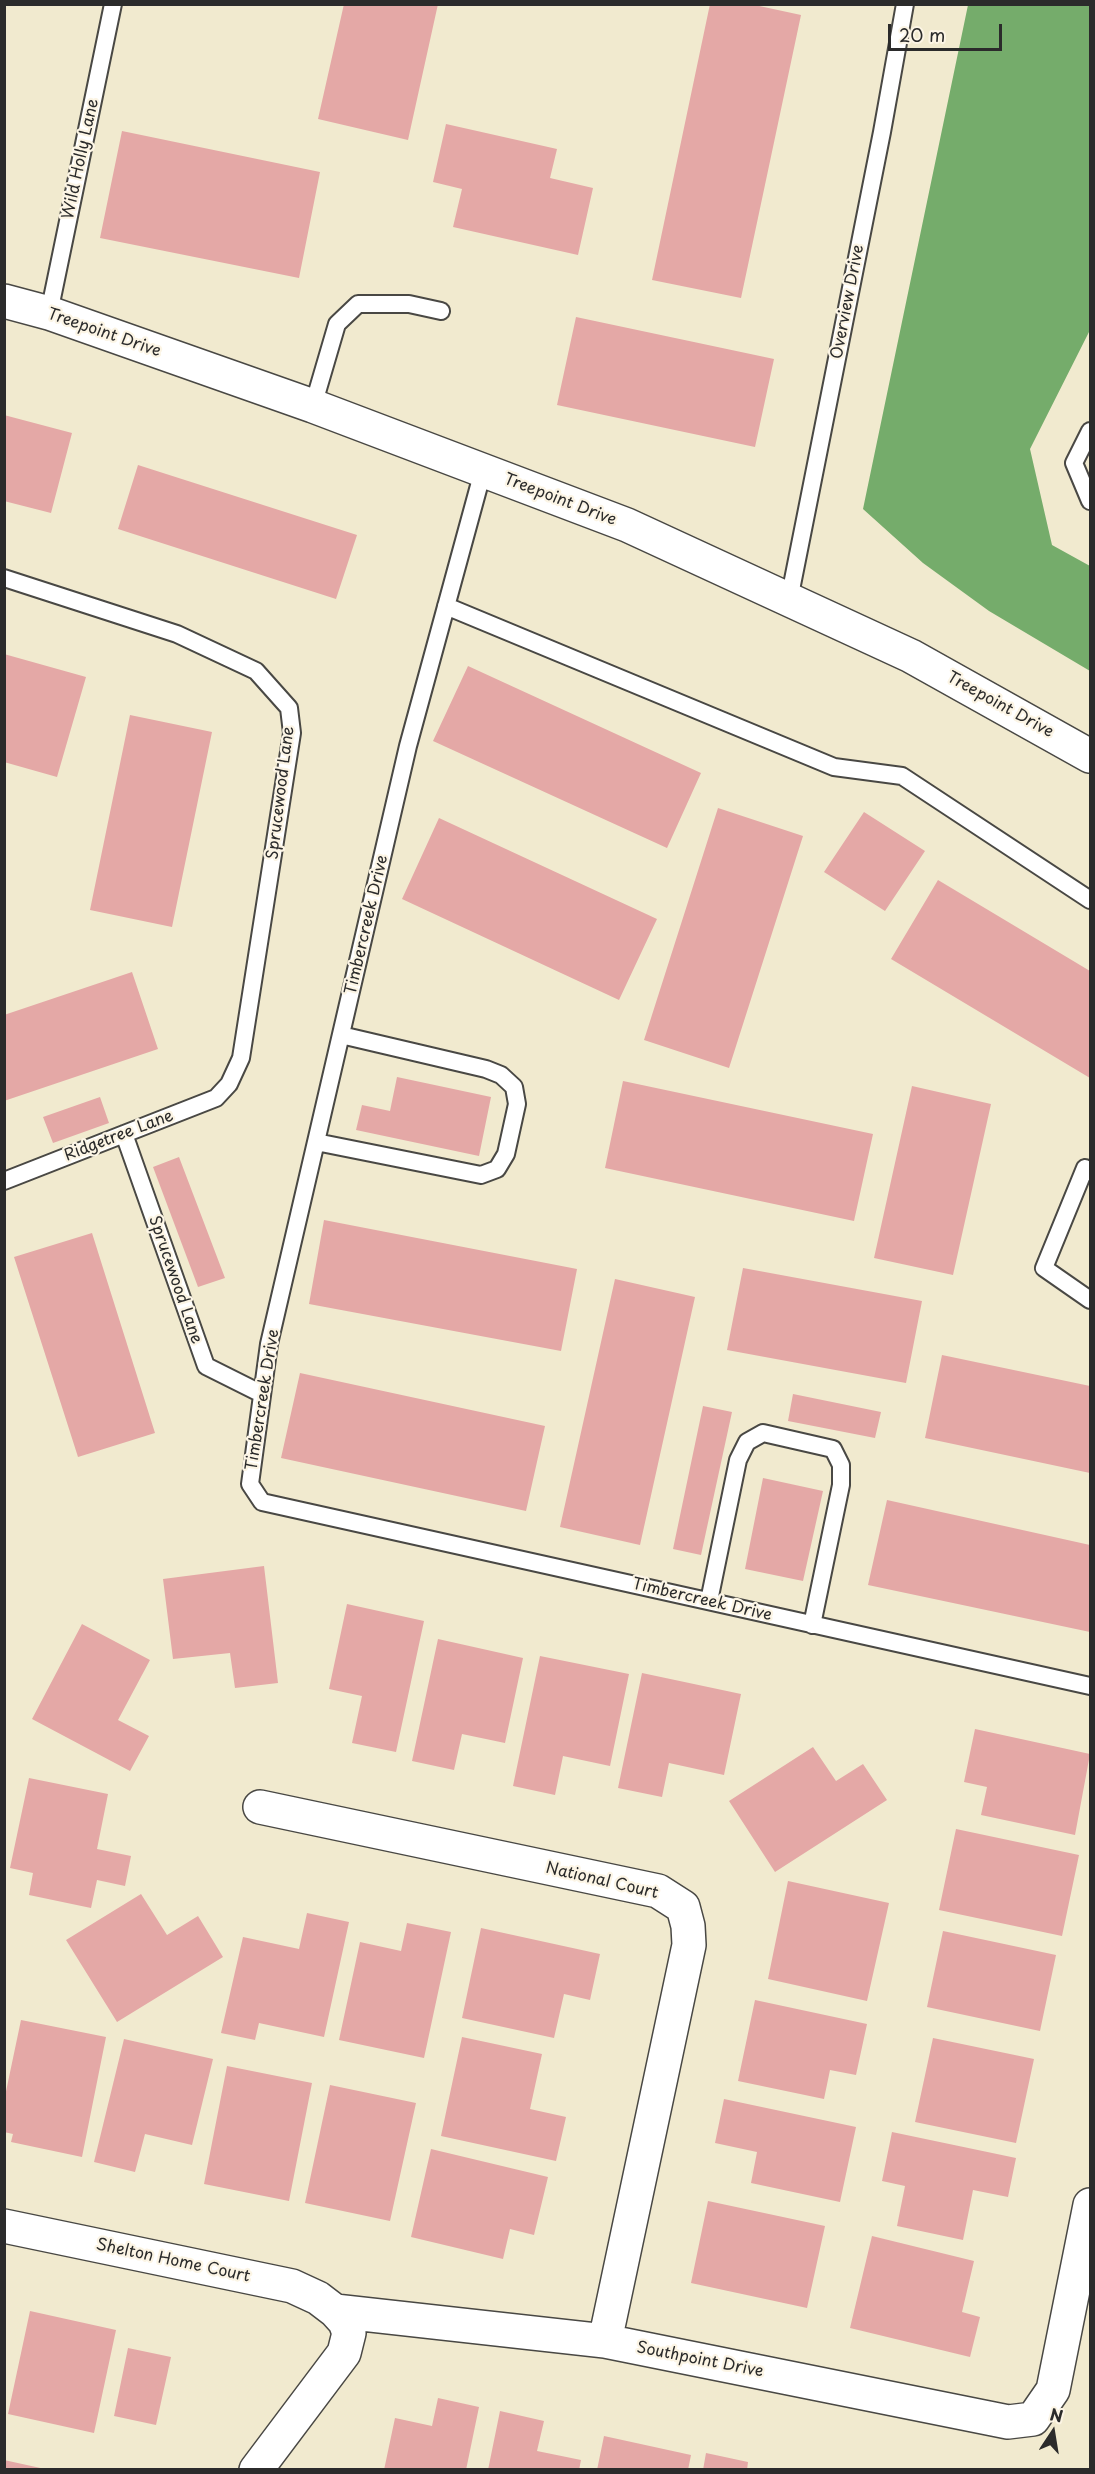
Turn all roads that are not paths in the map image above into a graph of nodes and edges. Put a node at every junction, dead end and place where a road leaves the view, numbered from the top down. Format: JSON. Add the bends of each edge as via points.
{"nodes":[{"id":1,"x":113,"y":4,"type":"edge"},
{"id":2,"x":905,"y":4,"type":"edge"},
{"id":3,"x":4,"y":301,"type":"edge"},
{"id":4,"x":441,"y":311,"type":"dead end"},
{"id":5,"x":49,"y":313,"type":"junction"},
{"id":6,"x":313,"y":406,"type":"junction"},
{"id":7,"x":1090,"y":431,"type":"edge"},
{"id":8,"x":483,"y":471,"type":"junction"},
{"id":9,"x":1090,"y":501,"type":"edge"},
{"id":10,"x":4,"y":578,"type":"edge"},
{"id":11,"x":789,"y":600,"type":"junction"},
{"id":12,"x":446,"y":606,"type":"junction"},
{"id":13,"x":1090,"y":756,"type":"edge"},
{"id":14,"x":1090,"y":900,"type":"edge"},
{"id":15,"x":341,"y":1035,"type":"junction"},
{"id":16,"x":230,"y":1084,"type":"joint"},
{"id":17,"x":124,"y":1134,"type":"junction"},
{"id":18,"x":316,"y":1142,"type":"junction"},
{"id":19,"x":1090,"y":1172,"type":"edge"},
{"id":20,"x":4,"y":1181,"type":"edge"},
{"id":21,"x":1090,"y":1300,"type":"edge"},
{"id":22,"x":262,"y":1394,"type":"junction"},
{"id":23,"x":709,"y":1601,"type":"junction"},
{"id":24,"x":812,"y":1625,"type":"junction"},
{"id":25,"x":1090,"y":1686,"type":"edge"},
{"id":26,"x":260,"y":1807,"type":"dead end"},
{"id":27,"x":1090,"y":2205,"type":"edge"},
{"id":28,"x":4,"y":2226,"type":"edge"},
{"id":29,"x":335,"y":2311,"type":"junction"},
{"id":30,"x":605,"y":2341,"type":"junction"},
{"id":31,"x":256,"y":2469,"type":"edge"}],
"edges":[{"from":1,"to":5,"type":"lane","name":"Wild Holly Lane"},
{"from":2,"to":11,"type":"lane","name":"Overview Drive"},
{"from":3,"to":5,"type":"street","name":"Treepoint Drive"},
{"from":4,"to":6,"type":"lane","via":[[409,304],[358,304],[337,324]]},
{"from":5,"to":6,"type":"street","name":"Treepoint Drive"},
{"from":6,"to":8,"type":"street","name":"Treepoint Drive"},
{"from":7,"to":9,"type":"lane","via":[[1074,463]]},
{"from":8,"to":11,"type":"street","name":"Treepoint Drive","via":[[627,525]]},
{"from":8,"to":12,"type":"lane","name":"Timbercreek Drive"},
{"from":10,"to":16,"type":"lane","name":"Sprucewood Lane","via":[[177,634],[255,670],[289,708],[292,733],[247,1024],[241,1058]]},
{"from":11,"to":13,"type":"street","name":"Treepoint Drive","via":[[911,656]]},
{"from":12,"to":14,"type":"lane","via":[[834,767],[902,776]]},
{"from":12,"to":15,"type":"lane","name":"Timbercreek Drive","via":[[408,746]]},
{"from":15,"to":18,"type":"lane","name":"Timbercreek Drive"},
{"from":15,"to":18,"type":"lane","via":[[501,1075],[514,1087],[517,1104],[506,1154],[497,1169],[480,1175]]},
{"from":16,"to":17,"type":"lane","name":"Ridgetree Lane","via":[[216,1098]]},
{"from":17,"to":20,"type":"lane","name":"Ridgetree Lane"},
{"from":17,"to":22,"type":"lane","name":"Sprucewood Lane","via":[[206,1366]]},
{"from":18,"to":22,"type":"lane","name":"Timbercreek Drive","via":[[269,1344]]},
{"from":19,"to":21,"type":"lane","via":[[1085,1168],[1044,1268]]},
{"from":22,"to":23,"type":"lane","name":"Timbercreek Drive","via":[[250,1484],[262,1502]]},
{"from":23,"to":24,"type":"lane","name":"Timbercreek Drive"},
{"from":23,"to":24,"type":"lane","via":[[738,1460],[747,1442],[763,1433],[833,1449],[841,1465],[841,1485]]},
{"from":24,"to":25,"type":"lane","name":"Timbercreek Drive"},
{"from":26,"to":30,"type":"street","name":"National Court","via":[[658,1891],[683,1907],[689,1945]]},
{"from":27,"to":30,"type":"street","name":"Southpoint Drive","via":[[1053,2390],[1033,2419],[1008,2422]]},
{"from":28,"to":29,"type":"street","name":"Shelton Home Court","via":[[292,2286]]},
{"from":29,"to":30,"type":"street","name":"Southpoint Drive"},
{"from":29,"to":31,"type":"street","via":[[345,2322],[348,2333],[344,2353]]}]}
